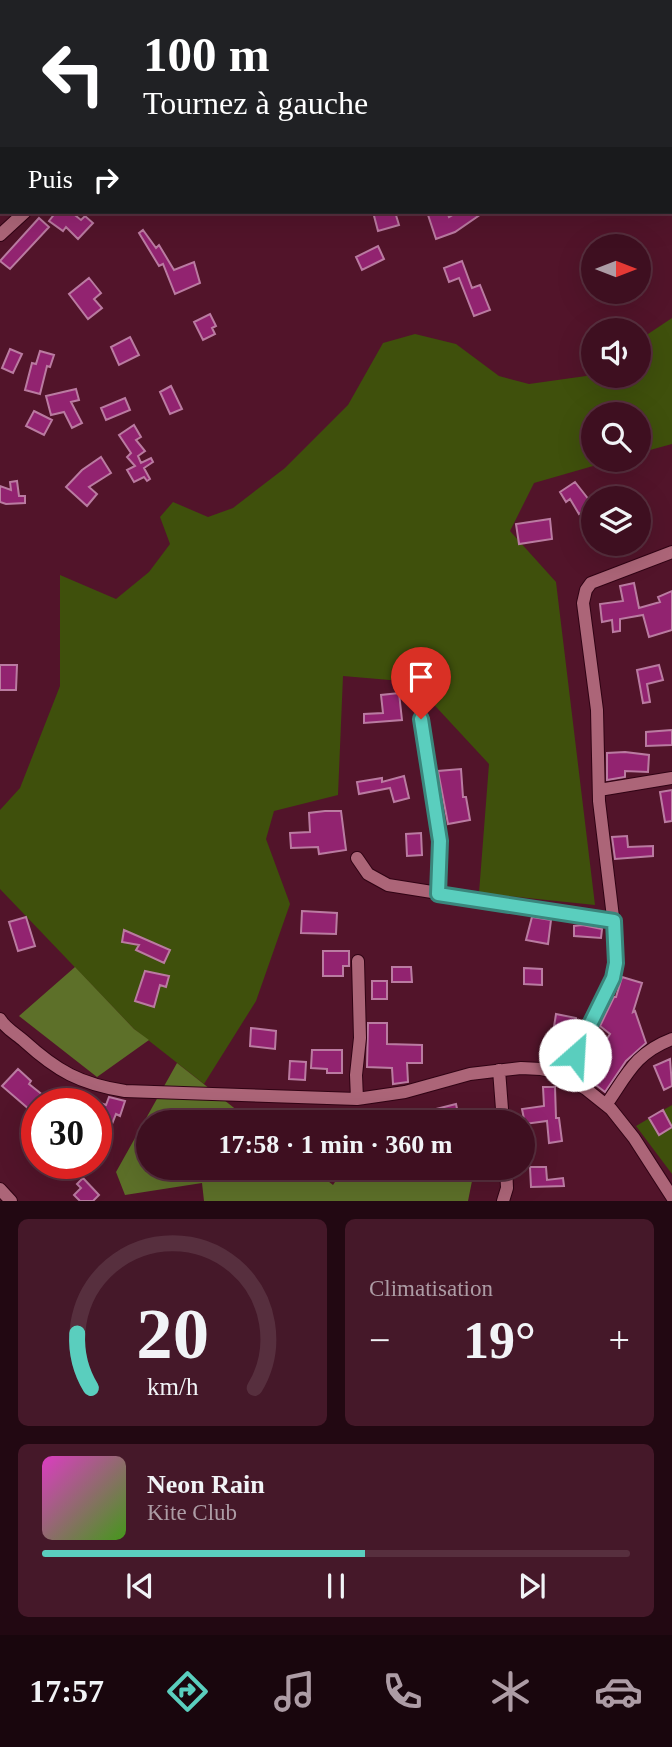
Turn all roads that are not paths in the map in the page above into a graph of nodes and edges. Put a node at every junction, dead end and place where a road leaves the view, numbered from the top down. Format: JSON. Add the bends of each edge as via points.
{"nodes":[{"id":1,"x":23,"y":214,"type":"edge"},
{"id":2,"x":0,"y":234,"type":"edge"},
{"id":3,"x":672,"y":552,"type":"edge"},
{"id":4,"x":421,"y":719,"type":"dead end"},
{"id":5,"x":672,"y":778,"type":"edge"},
{"id":6,"x":599,"y":790,"type":"junction"},
{"id":7,"x":357,"y":858,"type":"dead end"},
{"id":8,"x":438,"y":894,"type":"junction"},
{"id":9,"x":614,"y":921,"type":"junction"},
{"id":10,"x":358,"y":961,"type":"dead end"},
{"id":11,"x":1,"y":1021,"type":"edge"},
{"id":12,"x":672,"y":1039,"type":"edge"},
{"id":13,"x":499,"y":1070,"type":"junction"},
{"id":14,"x":565,"y":1077,"type":"junction"},
{"id":15,"x":357,"y":1098,"type":"junction"},
{"id":16,"x":606,"y":1105,"type":"junction"},
{"id":17,"x":502,"y":1110,"type":"edge"},
{"id":18,"x":507,"y":1180,"type":"edge"},
{"id":19,"x":0,"y":1188,"type":"edge"},
{"id":20,"x":672,"y":1197,"type":"edge"},
{"id":21,"x":10,"y":1201,"type":"edge"},
{"id":22,"x":503,"y":1201,"type":"edge"}],
"edges":[{"from":1,"to":2,"type":"street"},
{"from":3,"to":6,"type":"street","via":[[591,583],[586,590],[583,603],[597,710]]},
{"from":4,"to":8,"type":"street","via":[[440,841]]},
{"from":5,"to":6,"type":"street"},
{"from":6,"to":9,"type":"street"},
{"from":7,"to":8,"type":"street","via":[[368,874],[388,885]]},
{"from":8,"to":9,"type":"street"},
{"from":9,"to":14,"type":"street","via":[[613,978]]},
{"from":10,"to":15,"type":"street"},
{"from":11,"to":15,"type":"street","via":[[52,1065],[104,1088]]},
{"from":12,"to":16,"type":"street","via":[[646,1051]]},
{"from":13,"to":14,"type":"street","via":[[541,1069]]},
{"from":13,"to":15,"type":"street"},
{"from":13,"to":17,"type":"street"},
{"from":14,"to":16,"type":"street"},
{"from":16,"to":20,"type":"street","via":[[634,1138]]},
{"from":18,"to":22,"type":"street"},
{"from":19,"to":21,"type":"street"}]}
